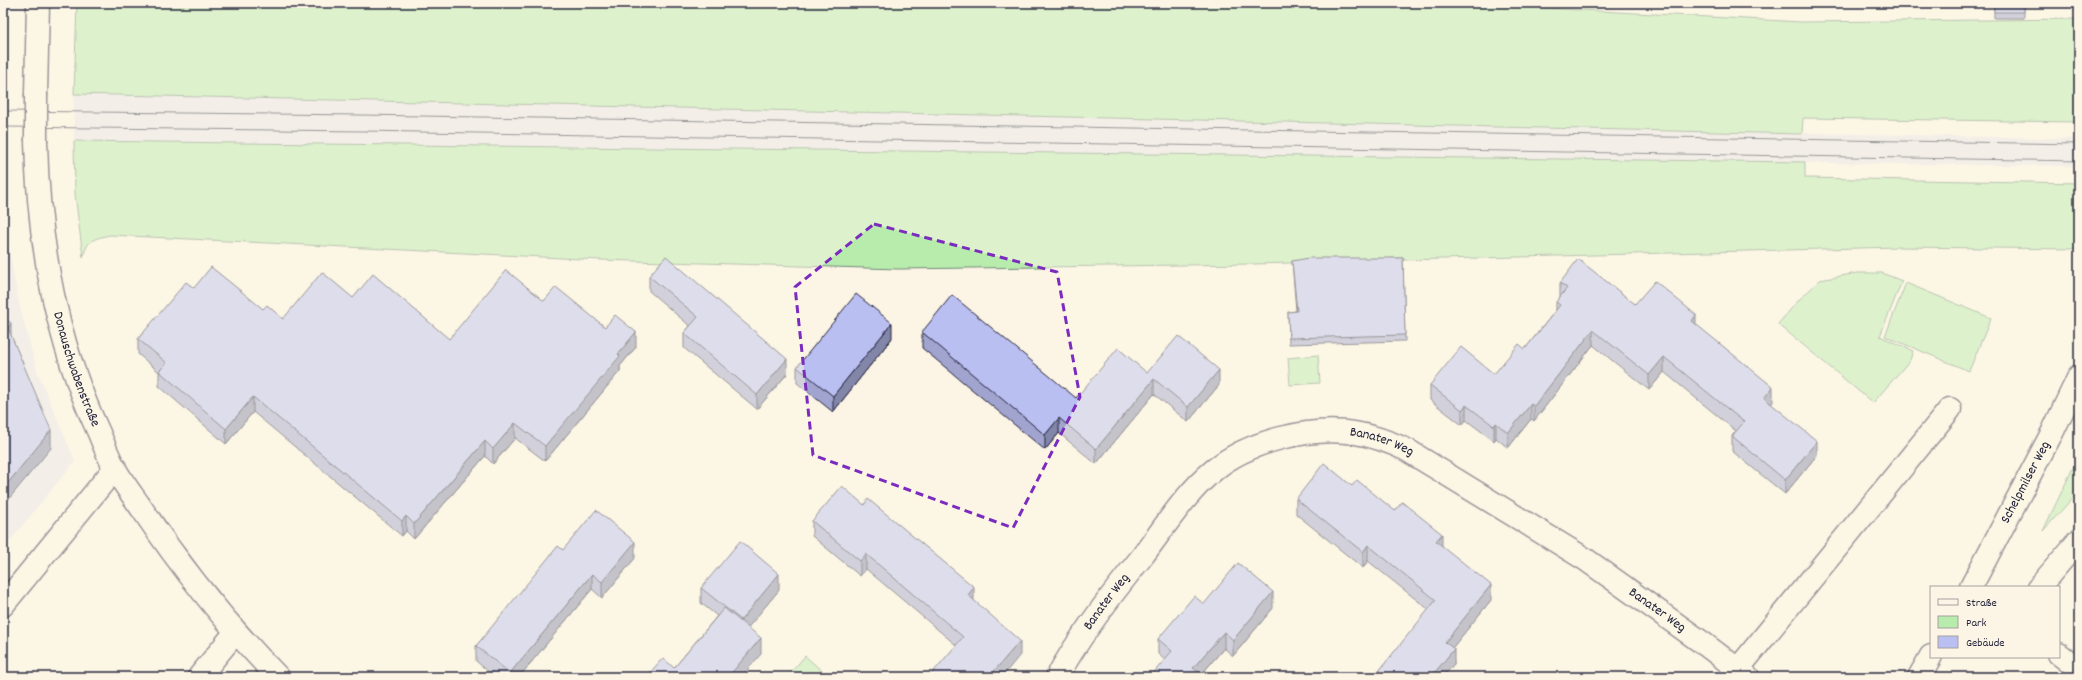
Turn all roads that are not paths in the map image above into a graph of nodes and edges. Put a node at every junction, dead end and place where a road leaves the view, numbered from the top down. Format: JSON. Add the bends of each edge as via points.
{"nodes":[{"id":1,"x":38,"y":3,"type":"edge"},
{"id":2,"x":2079,"y":376,"type":"edge"},
{"id":3,"x":1950,"y":409,"type":"dead end"},
{"id":4,"x":115,"y":468,"type":"junction"},
{"id":5,"x":2079,"y":540,"type":"edge"},
{"id":6,"x":1972,"y":586,"type":"edge"},
{"id":7,"x":2040,"y":586,"type":"edge"},
{"id":8,"x":3,"y":605,"type":"edge"},
{"id":9,"x":235,"y":633,"type":"junction"},
{"id":10,"x":2060,"y":655,"type":"edge"},
{"id":11,"x":1930,"y":658,"type":"edge"},
{"id":12,"x":2079,"y":669,"type":"edge"},
{"id":13,"x":1743,"y":673,"type":"edge"},
{"id":14,"x":199,"y":677,"type":"edge"},
{"id":15,"x":278,"y":677,"type":"edge"},
{"id":16,"x":1058,"y":677,"type":"edge"},
{"id":17,"x":1919,"y":677,"type":"edge"}],
"edges":[{"from":1,"to":4,"type":"street","name":"Donauschwabenstraße","bridge":true,"via":[[36,141],[40,218],[65,348],[84,404]]},
{"from":2,"to":6,"type":"street","name":"Schelpmilser Weg"},
{"from":3,"to":13,"type":"street"},
{"from":4,"to":8,"type":"street"},
{"from":4,"to":9,"type":"street","name":"Donauschwabenstraße","via":[[174,557]]},
{"from":5,"to":7,"type":"street"},
{"from":9,"to":14,"type":"street"},
{"from":9,"to":15,"type":"street","name":"Donauschwabenstraße"},
{"from":10,"to":12,"type":"street"},
{"from":11,"to":17,"type":"street"},
{"from":13,"to":16,"type":"street","name":"Banater Weg","via":[[1585,559],[1407,450],[1381,438],[1354,433],[1324,432],[1270,441],[1237,454],[1215,469],[1192,492],[1132,569],[1087,630]]}]}
